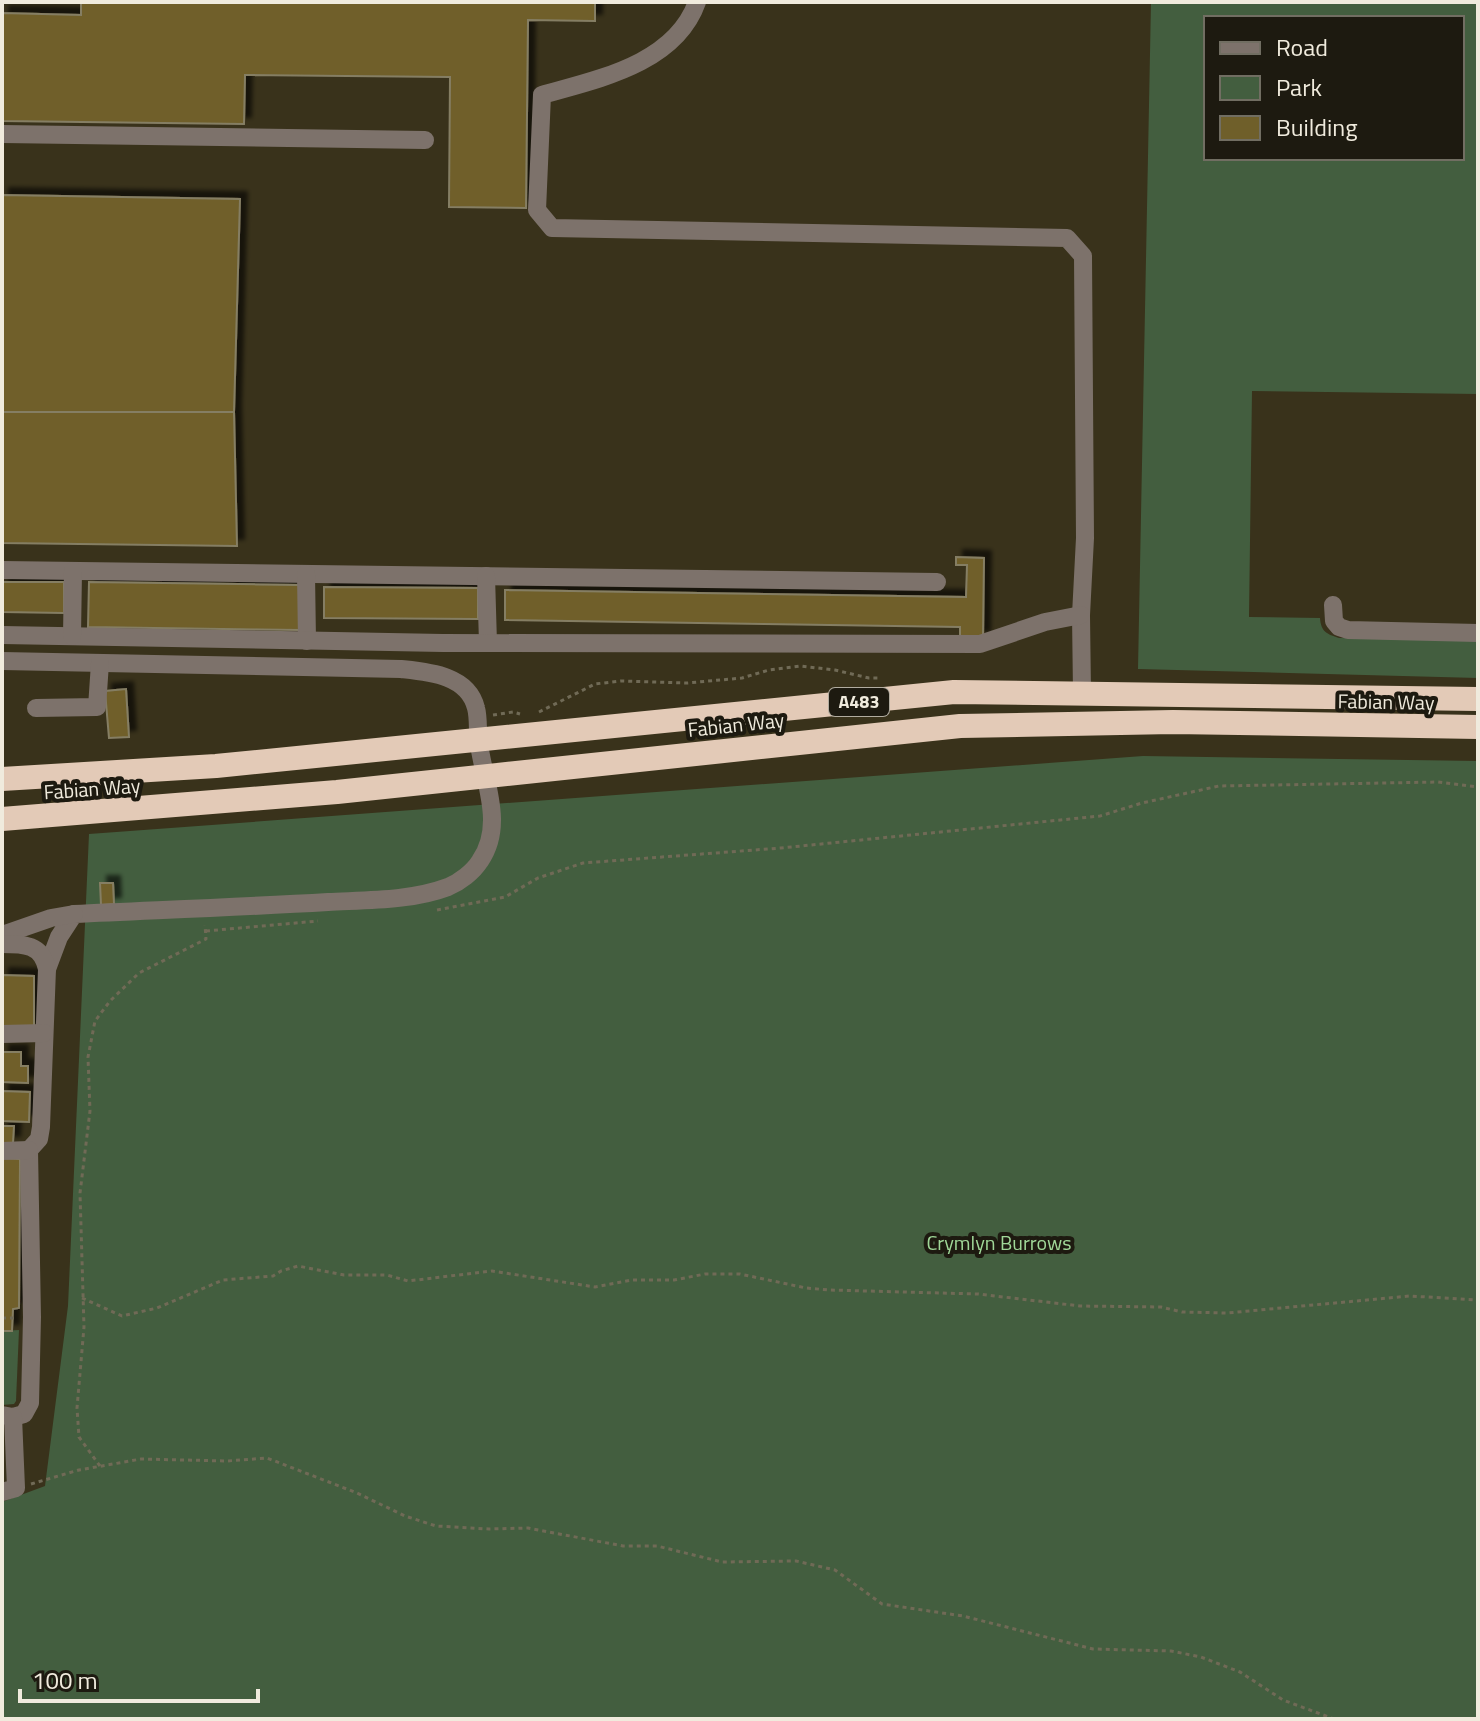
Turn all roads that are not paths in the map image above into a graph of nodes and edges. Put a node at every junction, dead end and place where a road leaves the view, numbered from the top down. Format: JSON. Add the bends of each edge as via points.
{"nodes":[{"id":1,"x":697,"y":2,"type":"edge"},
{"id":2,"x":2,"y":134,"type":"edge"},
{"id":3,"x":425,"y":140,"type":"dead end"},
{"id":4,"x":2,"y":570,"type":"edge"},
{"id":5,"x":73,"y":571,"type":"junction"},
{"id":6,"x":306,"y":574,"type":"junction"},
{"id":7,"x":486,"y":576,"type":"junction"},
{"id":8,"x":937,"y":582,"type":"dead end"},
{"id":9,"x":1333,"y":605,"type":"dead end"},
{"id":10,"x":1081,"y":615,"type":"junction"},
{"id":11,"x":1478,"y":633,"type":"edge"},
{"id":12,"x":2,"y":635,"type":"edge"},
{"id":13,"x":72,"y":636,"type":"junction"},
{"id":14,"x":307,"y":641,"type":"junction"},
{"id":15,"x":488,"y":643,"type":"junction"},
{"id":16,"x":2,"y":661,"type":"edge"},
{"id":17,"x":100,"y":663,"type":"junction"},
{"id":18,"x":1082,"y":693,"type":"junction"},
{"id":19,"x":1478,"y":699,"type":"edge"},
{"id":20,"x":36,"y":708,"type":"dead end"},
{"id":21,"x":1478,"y":727,"type":"edge"},
{"id":22,"x":478,"y":728,"type":"junction"},
{"id":23,"x":484,"y":776,"type":"junction"},
{"id":24,"x":2,"y":779,"type":"edge"},
{"id":25,"x":2,"y":819,"type":"edge"},
{"id":26,"x":74,"y":914,"type":"junction"},
{"id":27,"x":2,"y":935,"type":"edge"},
{"id":28,"x":2,"y":944,"type":"edge"},
{"id":29,"x":47,"y":969,"type":"junction"},
{"id":30,"x":44,"y":1033,"type":"junction"},
{"id":31,"x":2,"y":1034,"type":"edge"},
{"id":32,"x":2,"y":1151,"type":"edge"},
{"id":33,"x":29,"y":1156,"type":"junction"},
{"id":34,"x":7,"y":1416,"type":"edge"},
{"id":35,"x":9,"y":1490,"type":"edge"}],
"edges":[{"from":1,"to":10,"type":"street","via":[[677,36],[646,61],[542,95],[537,210],[552,228],[1067,238],[1083,256]]},
{"from":2,"to":3,"type":"street"},
{"from":4,"to":5,"type":"street"},
{"from":5,"to":6,"type":"street"},
{"from":5,"to":13,"type":"street"},
{"from":6,"to":7,"type":"street"},
{"from":6,"to":14,"type":"street"},
{"from":7,"to":8,"type":"street"},
{"from":7,"to":15,"type":"street"},
{"from":9,"to":11,"type":"street","via":[[1334,621],[1348,630]]},
{"from":10,"to":15,"type":"street","via":[[980,644]]},
{"from":10,"to":18,"type":"street"},
{"from":12,"to":13,"type":"street"},
{"from":13,"to":14,"type":"street"},
{"from":14,"to":15,"type":"street"},
{"from":16,"to":17,"type":"street"},
{"from":17,"to":20,"type":"street","via":[[97,707]]},
{"from":17,"to":22,"type":"street","via":[[423,672],[465,686],[476,706]]},
{"from":18,"to":19,"type":"highway","name":"Fabian Way","number":"A483"},
{"from":18,"to":22,"type":"highway","name":"Fabian Way","number":"A483","via":[[954,692]]},
{"from":21,"to":23,"type":"highway","name":"Fabian Way","number":"A483","via":[[1173,722],[960,726]]},
{"from":22,"to":23,"type":"street"},
{"from":22,"to":24,"type":"highway","name":"Fabian Way","number":"A483","via":[[216,766]]},
{"from":23,"to":25,"type":"highway","name":"Fabian Way","number":"A483"},
{"from":23,"to":26,"type":"street","via":[[491,795],[491,838],[481,861],[450,887],[376,899]]},
{"from":26,"to":27,"type":"street"},
{"from":26,"to":29,"type":"street"},
{"from":28,"to":29,"type":"street","via":[[36,948]]},
{"from":29,"to":30,"type":"street"},
{"from":30,"to":31,"type":"street"},
{"from":30,"to":33,"type":"street","via":[[41,1127]]},
{"from":32,"to":33,"type":"street"},
{"from":33,"to":34,"type":"street","via":[[30,1403],[24,1414]]},
{"from":34,"to":35,"type":"street"}]}
